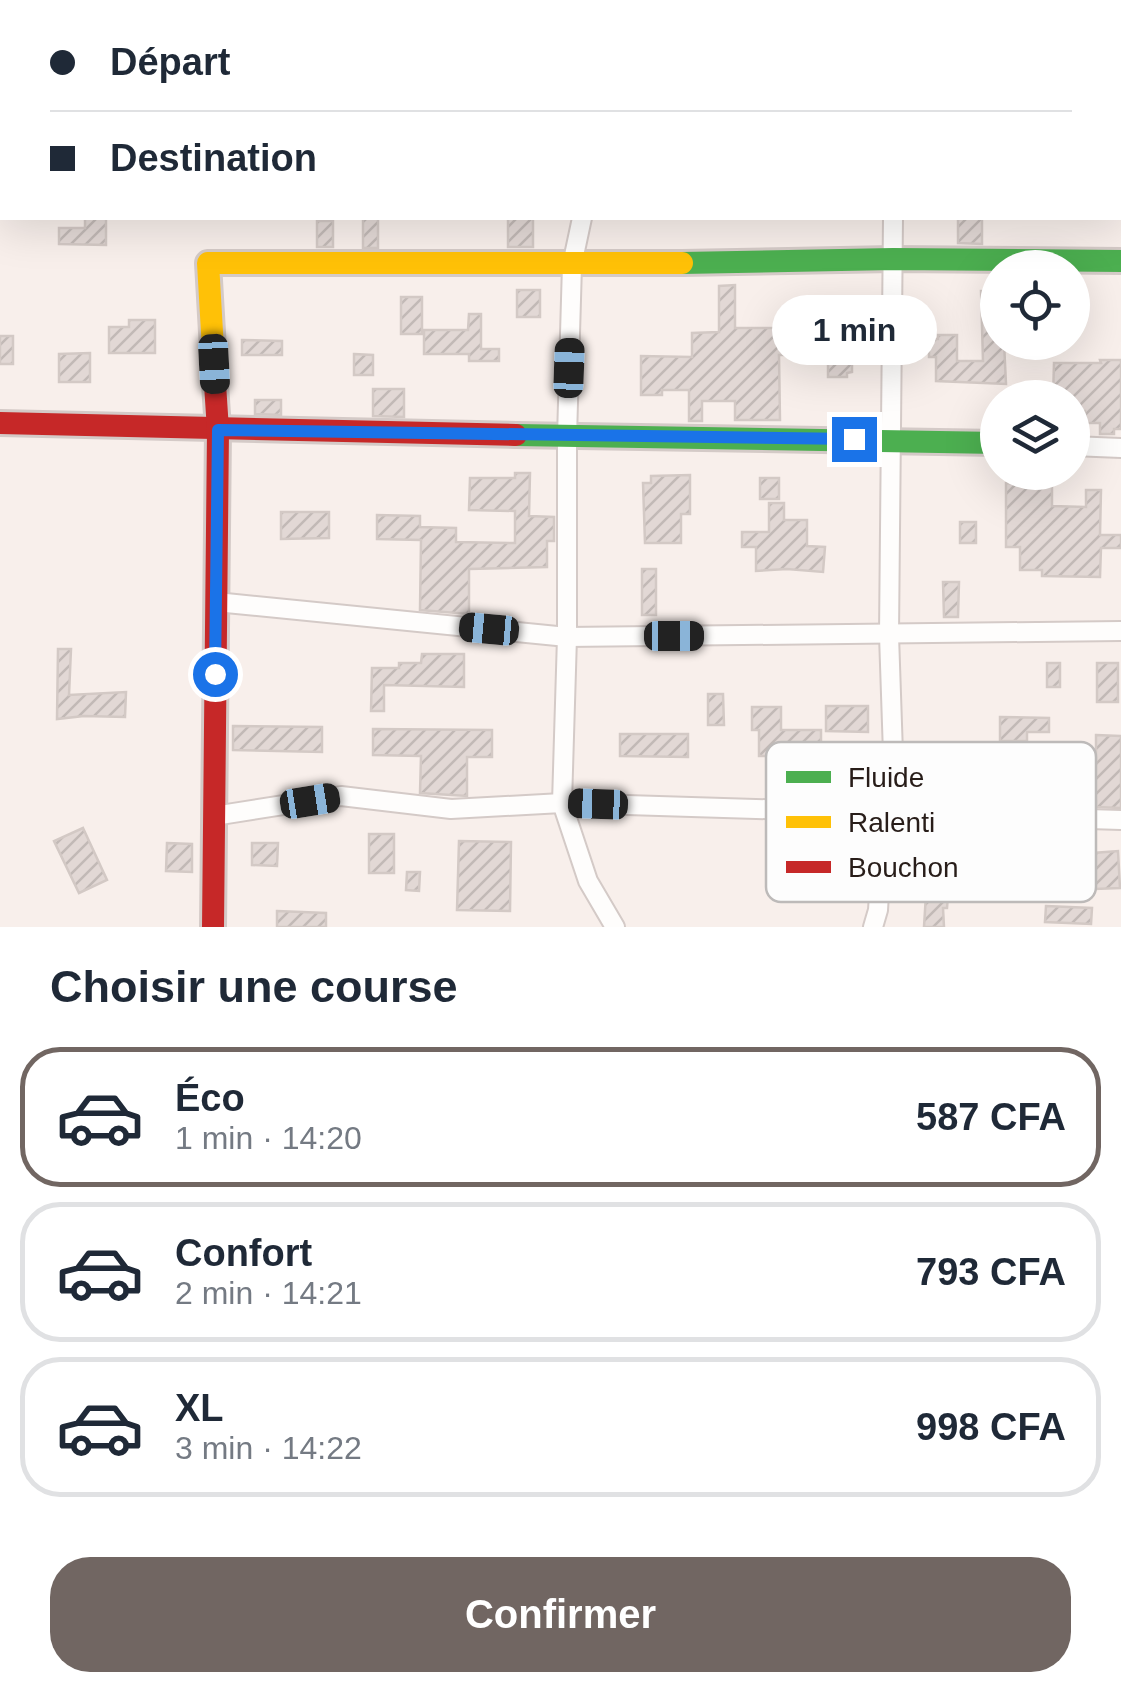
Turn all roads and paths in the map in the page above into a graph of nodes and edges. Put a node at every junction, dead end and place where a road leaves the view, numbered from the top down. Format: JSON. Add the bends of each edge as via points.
{"nodes":[{"id":1,"x":582,"y":220,"type":"edge"},
{"id":2,"x":893,"y":220,"type":"edge"},
{"id":3,"x":893,"y":259,"type":"junction"},
{"id":4,"x":1121,"y":261,"type":"edge"},
{"id":5,"x":572,"y":266,"type":"junction"},
{"id":6,"x":0,"y":422,"type":"edge"},
{"id":7,"x":218,"y":430,"type":"junction"},
{"id":8,"x":566,"y":437,"type":"junction"},
{"id":9,"x":889,"y":439,"type":"junction"},
{"id":10,"x":980,"y":443,"type":"edge"},
{"id":11,"x":1090,"y":447,"type":"edge"},
{"id":12,"x":1121,"y":448,"type":"edge"},
{"id":13,"x":216,"y":602,"type":"junction"},
{"id":14,"x":1121,"y":631,"type":"edge"},
{"id":15,"x":889,"y":635,"type":"junction"},
{"id":16,"x":567,"y":637,"type":"junction"},
{"id":17,"x":890,"y":742,"type":"edge"},
{"id":18,"x":562,"y":802,"type":"junction"},
{"id":19,"x":766,"y":809,"type":"edge"},
{"id":20,"x":214,"y":816,"type":"junction"},
{"id":21,"x":1096,"y":819,"type":"edge"},
{"id":22,"x":1121,"y":820,"type":"edge"},
{"id":23,"x":879,"y":902,"type":"edge"},
{"id":24,"x":213,"y":927,"type":"edge"},
{"id":25,"x":614,"y":927,"type":"edge"},
{"id":26,"x":873,"y":927,"type":"edge"}],
"edges":[{"from":1,"to":5,"type":"street"},
{"from":2,"to":3,"type":"street"},
{"from":3,"to":4,"type":"street"},
{"from":3,"to":5,"type":"street"},
{"from":3,"to":9,"type":"street"},
{"from":5,"to":7,"type":"street","via":[[208,263]]},
{"from":5,"to":8,"type":"street"},
{"from":6,"to":7,"type":"street"},
{"from":7,"to":8,"type":"street"},
{"from":7,"to":13,"type":"street"},
{"from":8,"to":9,"type":"street"},
{"from":8,"to":16,"type":"street"},
{"from":9,"to":10,"type":"street"},
{"from":9,"to":15,"type":"street"},
{"from":11,"to":12,"type":"street"},
{"from":13,"to":16,"type":"street"},
{"from":13,"to":20,"type":"street"},
{"from":14,"to":15,"type":"street"},
{"from":15,"to":16,"type":"street"},
{"from":15,"to":17,"type":"street"},
{"from":16,"to":18,"type":"street"},
{"from":18,"to":19,"type":"street"},
{"from":18,"to":20,"type":"street","via":[[451,808],[341,796]]},
{"from":18,"to":25,"type":"street","via":[[588,881]]},
{"from":20,"to":24,"type":"street"},
{"from":21,"to":22,"type":"street"},
{"from":23,"to":26,"type":"street"}]}
